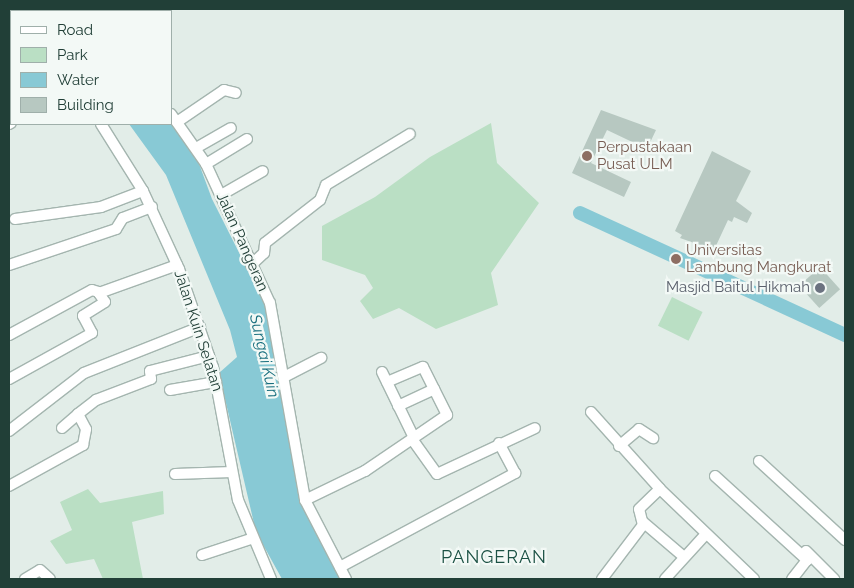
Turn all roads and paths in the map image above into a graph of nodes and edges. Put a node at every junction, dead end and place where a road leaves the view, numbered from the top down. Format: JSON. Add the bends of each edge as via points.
{"nodes":[{"id":1,"x":236,"y":94,"type":"dead end"},
{"id":2,"x":174,"y":118,"type":"edge"},
{"id":3,"x":102,"y":125,"type":"edge"},
{"id":4,"x":231,"y":128,"type":"dead end"},
{"id":5,"x":410,"y":134,"type":"dead end"},
{"id":6,"x":247,"y":139,"type":"dead end"},
{"id":7,"x":196,"y":148,"type":"junction"},
{"id":8,"x":206,"y":164,"type":"junction"},
{"id":9,"x":263,"y":171,"type":"dead end"},
{"id":10,"x":143,"y":191,"type":"junction"},
{"id":11,"x":221,"y":195,"type":"junction"},
{"id":12,"x":152,"y":207,"type":"junction"},
{"id":13,"x":15,"y":219,"type":"dead end"},
{"id":14,"x":9,"y":265,"type":"edge"},
{"id":15,"x":177,"y":265,"type":"junction"},
{"id":16,"x":251,"y":265,"type":"junction"},
{"id":17,"x":99,"y":293,"type":"junction"},
{"id":18,"x":200,"y":327,"type":"junction"},
{"id":19,"x":9,"y":335,"type":"edge"},
{"id":20,"x":209,"y":356,"type":"junction"},
{"id":21,"x":322,"y":358,"type":"dead end"},
{"id":22,"x":284,"y":377,"type":"junction"},
{"id":23,"x":9,"y":379,"type":"edge"},
{"id":24,"x":216,"y":382,"type":"junction"},
{"id":25,"x":434,"y":389,"type":"junction"},
{"id":26,"x":170,"y":390,"type":"dead end"},
{"id":27,"x":398,"y":406,"type":"junction"},
{"id":28,"x":591,"y":412,"type":"dead end"},
{"id":29,"x":78,"y":414,"type":"junction"},
{"id":30,"x":62,"y":428,"type":"dead end"},
{"id":31,"x":535,"y":428,"type":"dead end"},
{"id":32,"x":9,"y":431,"type":"edge"},
{"id":33,"x":653,"y":438,"type":"dead end"},
{"id":34,"x":413,"y":439,"type":"junction"},
{"id":35,"x":499,"y":443,"type":"junction"},
{"id":36,"x":619,"y":446,"type":"junction"},
{"id":37,"x":759,"y":461,"type":"dead end"},
{"id":38,"x":232,"y":472,"type":"junction"},
{"id":39,"x":175,"y":474,"type":"dead end"},
{"id":40,"x":715,"y":476,"type":"dead end"},
{"id":41,"x":9,"y":486,"type":"edge"},
{"id":42,"x":660,"y":489,"type":"junction"},
{"id":43,"x":305,"y":500,"type":"junction"},
{"id":44,"x":756,"y":505,"type":"dead end"},
{"id":45,"x":643,"y":522,"type":"junction"},
{"id":46,"x":705,"y":535,"type":"junction"},
{"id":47,"x":251,"y":538,"type":"junction"},
{"id":48,"x":845,"y":540,"type":"edge"},
{"id":49,"x":202,"y":556,"type":"dead end"},
{"id":50,"x":684,"y":556,"type":"junction"},
{"id":51,"x":340,"y":567,"type":"junction"},
{"id":52,"x":25,"y":579,"type":"edge"},
{"id":53,"x":50,"y":579,"type":"edge"},
{"id":54,"x":271,"y":579,"type":"edge"},
{"id":55,"x":346,"y":579,"type":"edge"},
{"id":56,"x":602,"y":579,"type":"edge"},
{"id":57,"x":665,"y":579,"type":"edge"},
{"id":58,"x":754,"y":579,"type":"edge"},
{"id":59,"x":792,"y":579,"type":"edge"},
{"id":60,"x":834,"y":579,"type":"edge"}],
"edges":[{"from":1,"to":2,"type":"street","via":[[224,90]]},
{"from":2,"to":7,"type":"street","name":"Jalan Pangeran"},
{"from":3,"to":10,"type":"street","name":"Jalan Kuin Selatan"},
{"from":4,"to":7,"type":"street"},
{"from":5,"to":16,"type":"street","via":[[326,185],[320,200],[265,243],[264,253]]},
{"from":6,"to":8,"type":"street"},
{"from":7,"to":8,"type":"street","name":"Jalan Pangeran"},
{"from":8,"to":11,"type":"street","name":"Jalan Pangeran"},
{"from":9,"to":11,"type":"street"},
{"from":10,"to":12,"type":"street","name":"Jalan Kuin Selatan"},
{"from":10,"to":13,"type":"street","via":[[101,207]]},
{"from":11,"to":16,"type":"street","name":"Jalan Pangeran"},
{"from":12,"to":14,"type":"street","via":[[122,218],[116,229]]},
{"from":12,"to":15,"type":"street","name":"Jalan Kuin Selatan"},
{"from":15,"to":17,"type":"street"},
{"from":15,"to":18,"type":"street","name":"Jalan Kuin Selatan"},
{"from":16,"to":22,"type":"street","name":"Jalan Pangeran","via":[[275,321]]},
{"from":17,"to":19,"type":"street","via":[[92,290]]},
{"from":17,"to":23,"type":"street","via":[[105,302],[83,316],[92,333]]},
{"from":18,"to":20,"type":"street","name":"Jalan Kuin Selatan"},
{"from":18,"to":32,"type":"street","via":[[84,373]]},
{"from":20,"to":24,"type":"street","name":"Jalan Kuin Selatan"},
{"from":20,"to":29,"type":"street","via":[[150,371],[151,379],[96,400]]},
{"from":21,"to":22,"type":"street"},
{"from":22,"to":43,"type":"street","name":"Jalan Pangeran"},
{"from":24,"to":26,"type":"street"},
{"from":24,"to":38,"type":"street","name":"Jalan Kuin Selatan"},
{"from":25,"to":27,"type":"street"},
{"from":25,"to":27,"type":"street","via":[[421,366],[385,377]]},
{"from":25,"to":34,"type":"street","via":[[446,417]]},
{"from":27,"to":34,"type":"street"},
{"from":28,"to":36,"type":"street"},
{"from":29,"to":30,"type":"street"},
{"from":29,"to":41,"type":"street","via":[[86,429],[83,445]]},
{"from":31,"to":35,"type":"street"},
{"from":33,"to":36,"type":"street","via":[[639,429]]},
{"from":34,"to":35,"type":"street","via":[[435,474]]},
{"from":34,"to":43,"type":"street","via":[[358,475]]},
{"from":35,"to":51,"type":"street","via":[[515,473]]},
{"from":36,"to":42,"type":"street"},
{"from":37,"to":48,"type":"street"},
{"from":38,"to":39,"type":"street"},
{"from":38,"to":47,"type":"street","name":"Jalan Kuin Selatan"},
{"from":40,"to":59,"type":"street","via":[[808,560]]},
{"from":42,"to":45,"type":"street","via":[[638,510]]},
{"from":42,"to":46,"type":"street"},
{"from":43,"to":51,"type":"street","name":"Jalan Pangeran"},
{"from":44,"to":60,"type":"street"},
{"from":45,"to":50,"type":"street"},
{"from":45,"to":56,"type":"street"},
{"from":46,"to":50,"type":"street"},
{"from":46,"to":58,"type":"street"},
{"from":47,"to":49,"type":"street"},
{"from":47,"to":54,"type":"street","name":"Jalan Kuin Selatan"},
{"from":50,"to":57,"type":"street"},
{"from":51,"to":55,"type":"street","name":"Jalan Pangeran"},
{"from":52,"to":53,"type":"street","via":[[40,570]]}]}
